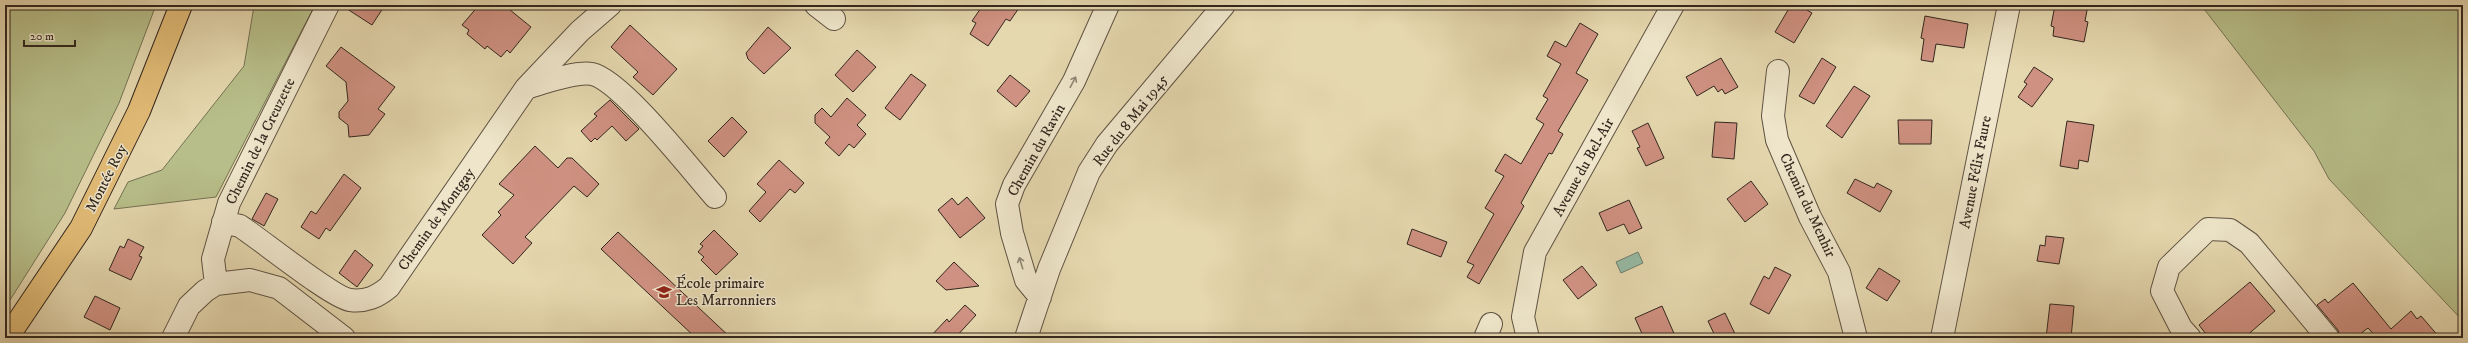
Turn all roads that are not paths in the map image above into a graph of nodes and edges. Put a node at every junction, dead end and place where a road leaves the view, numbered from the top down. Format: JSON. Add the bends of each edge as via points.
{"nodes":[{"id":1,"x":181,"y":5,"type":"edge"},
{"id":2,"x":328,"y":5,"type":"edge"},
{"id":3,"x":610,"y":5,"type":"edge"},
{"id":4,"x":816,"y":5,"type":"edge"},
{"id":5,"x":1108,"y":5,"type":"edge"},
{"id":6,"x":1224,"y":5,"type":"edge"},
{"id":7,"x":1673,"y":5,"type":"edge"},
{"id":8,"x":2008,"y":5,"type":"edge"},
{"id":9,"x":834,"y":18,"type":"dead end"},
{"id":10,"x":1778,"y":71,"type":"dead end"},
{"id":11,"x":526,"y":88,"type":"junction"},
{"id":12,"x":715,"y":197,"type":"dead end"},
{"id":13,"x":223,"y":222,"type":"junction"},
{"id":14,"x":216,"y":284,"type":"junction"},
{"id":15,"x":1040,"y":297,"type":"junction"},
{"id":16,"x":7,"y":338,"type":"edge"},
{"id":17,"x":173,"y":338,"type":"edge"},
{"id":18,"x":344,"y":338,"type":"edge"},
{"id":19,"x":1026,"y":338,"type":"edge"},
{"id":20,"x":1528,"y":338,"type":"edge"},
{"id":21,"x":1856,"y":338,"type":"edge"},
{"id":22,"x":1942,"y":338,"type":"edge"},
{"id":23,"x":2190,"y":338,"type":"edge"},
{"id":24,"x":2328,"y":338,"type":"edge"}],
"edges":[{"from":1,"to":16,"type":"main road","name":"Montée Roy","via":[[139,111],[80,228]]},
{"from":2,"to":13,"type":"street","name":"Chemin de la Creuzette","via":[[228,203]]},
{"from":3,"to":11,"type":"street","name":"Chemin de Montgay","via":[[580,31]]},
{"from":4,"to":9,"type":"street"},
{"from":15,"to":5,"type":"street","name":"Chemin du Ravin","one_way":true,"via":[[1026,280],[1012,233],[1007,204],[1014,185],[1074,81]]},
{"from":6,"to":15,"type":"street","name":"Rue du 8 Mai 1945","via":[[1107,144],[1093,166],[1069,217]]},
{"from":7,"to":20,"type":"street","name":"Avenue du Bel-Air","via":[[1535,252],[1523,317]]},
{"from":8,"to":22,"type":"street","name":"Avenue Félix Faure"},
{"from":10,"to":21,"type":"street","name":"Chemin du Menhir","via":[[1773,116],[1777,140],[1810,217],[1839,272]]},
{"from":11,"to":12,"type":"street","via":[[564,77],[592,74],[606,81],[626,96]]},
{"from":11,"to":13,"type":"street","name":"Chemin de Montgay","via":[[389,287],[376,297],[348,300],[331,291],[240,226]]},
{"from":13,"to":14,"type":"street","name":"Chemin de la Creuzette","via":[[213,259]]},
{"from":14,"to":17,"type":"street","via":[[188,306]]},
{"from":14,"to":18,"type":"street","via":[[250,280],[279,288]]},
{"from":15,"to":19,"type":"street","name":"Rue du 8 Mai 1945"},
{"from":23,"to":24,"type":"street","via":[[2181,328],[2162,290],[2169,267],[2208,229],[2230,230],[2249,242]]}]}
